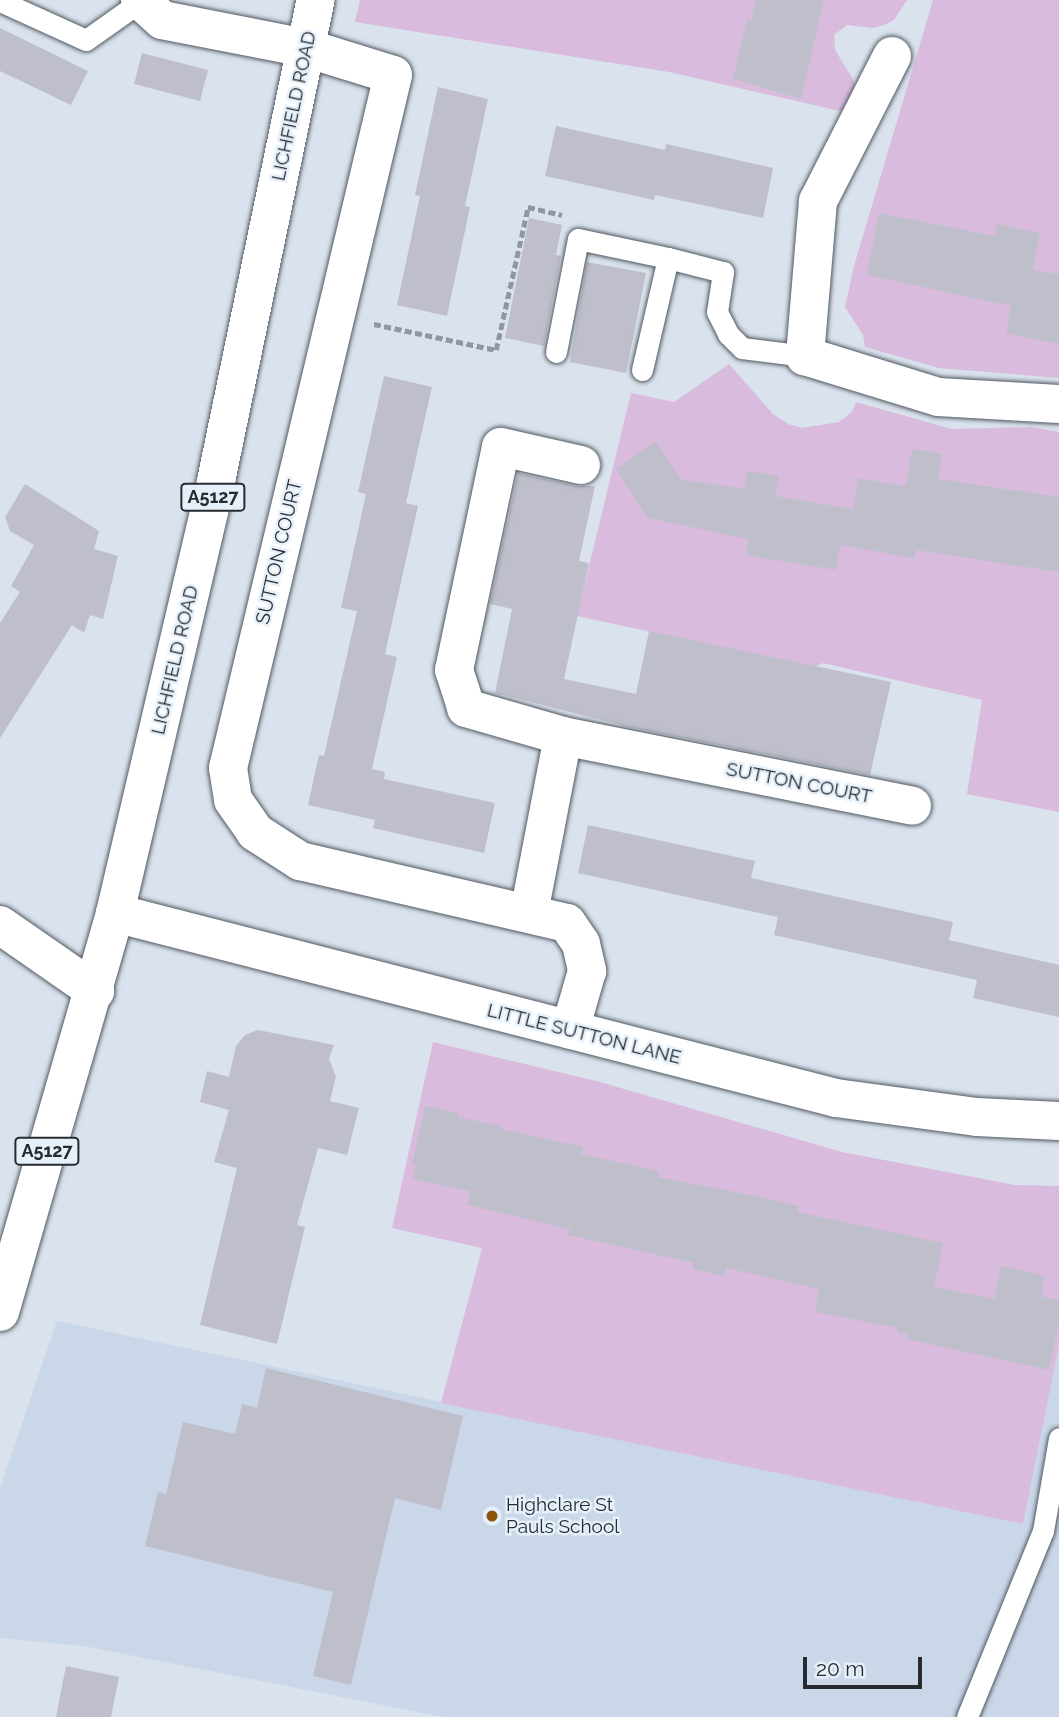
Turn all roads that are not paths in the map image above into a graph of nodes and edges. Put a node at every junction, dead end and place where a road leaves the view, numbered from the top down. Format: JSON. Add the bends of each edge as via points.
{"nodes":[{"id":1,"x":317,"y":0,"type":"edge"},
{"id":2,"x":0,"y":1,"type":"edge"},
{"id":3,"x":140,"y":1,"type":"edge"},
{"id":4,"x":306,"y":48,"type":"junction"},
{"id":5,"x":892,"y":56,"type":"dead end"},
{"id":6,"x":668,"y":258,"type":"junction"},
{"id":7,"x":556,"y":352,"type":"dead end"},
{"id":8,"x":805,"y":356,"type":"junction"},
{"id":9,"x":642,"y":370,"type":"dead end"},
{"id":10,"x":1059,"y":404,"type":"edge"},
{"id":11,"x":581,"y":465,"type":"dead end"},
{"id":12,"x":563,"y":736,"type":"junction"},
{"id":13,"x":912,"y":806,"type":"dead end"},
{"id":14,"x":529,"y":912,"type":"junction"},
{"id":15,"x":115,"y":913,"type":"junction"},
{"id":16,"x":0,"y":925,"type":"edge"},
{"id":17,"x":95,"y":991,"type":"junction"},
{"id":18,"x":570,"y":1030,"type":"junction"},
{"id":19,"x":1059,"y":1121,"type":"edge"},
{"id":20,"x":0,"y":1312,"type":"edge"},
{"id":21,"x":1059,"y":1438,"type":"edge"},
{"id":22,"x":967,"y":1717,"type":"edge"}],
"edges":[{"from":1,"to":4,"type":"street","name":"LICHFIELD ROAD","number":"A5127"},
{"from":2,"to":3,"type":"lane","via":[[86,40]]},
{"from":3,"to":4,"type":"street","via":[[162,20]]},
{"from":4,"to":14,"type":"street","name":"SUTTON COURT","via":[[393,75],[228,768],[233,800],[255,832],[300,861]]},
{"from":4,"to":15,"type":"street","name":"LICHFIELD ROAD","number":"A5127","via":[[216,481]]},
{"from":5,"to":8,"type":"street","via":[[818,201]]},
{"from":6,"to":7,"type":"lane","via":[[578,239]]},
{"from":6,"to":8,"type":"lane","via":[[723,272],[717,312],[728,334],[742,348]]},
{"from":6,"to":9,"type":"lane"},
{"from":8,"to":10,"type":"street","via":[[938,397]]},
{"from":11,"to":12,"type":"street","name":"SUTTON COURT","via":[[501,447],[454,670],[466,709]]},
{"from":12,"to":13,"type":"street","name":"SUTTON COURT"},
{"from":12,"to":14,"type":"street"},
{"from":14,"to":18,"type":"street","name":"SUTTON COURT","via":[[567,923],[581,944],[587,971]]},
{"from":15,"to":17,"type":"street","name":"LICHFIELD ROAD","number":"A5127"},
{"from":15,"to":18,"type":"street","name":"LITTLE SUTTON LANE"},
{"from":16,"to":17,"type":"street"},
{"from":17,"to":20,"type":"street","name":"LICHFIELD ROAD","number":"A5127"},
{"from":18,"to":19,"type":"street","name":"LITTLE SUTTON LANE","via":[[836,1098],[977,1117]]},
{"from":21,"to":22,"type":"lane","via":[[1043,1531]]}]}
